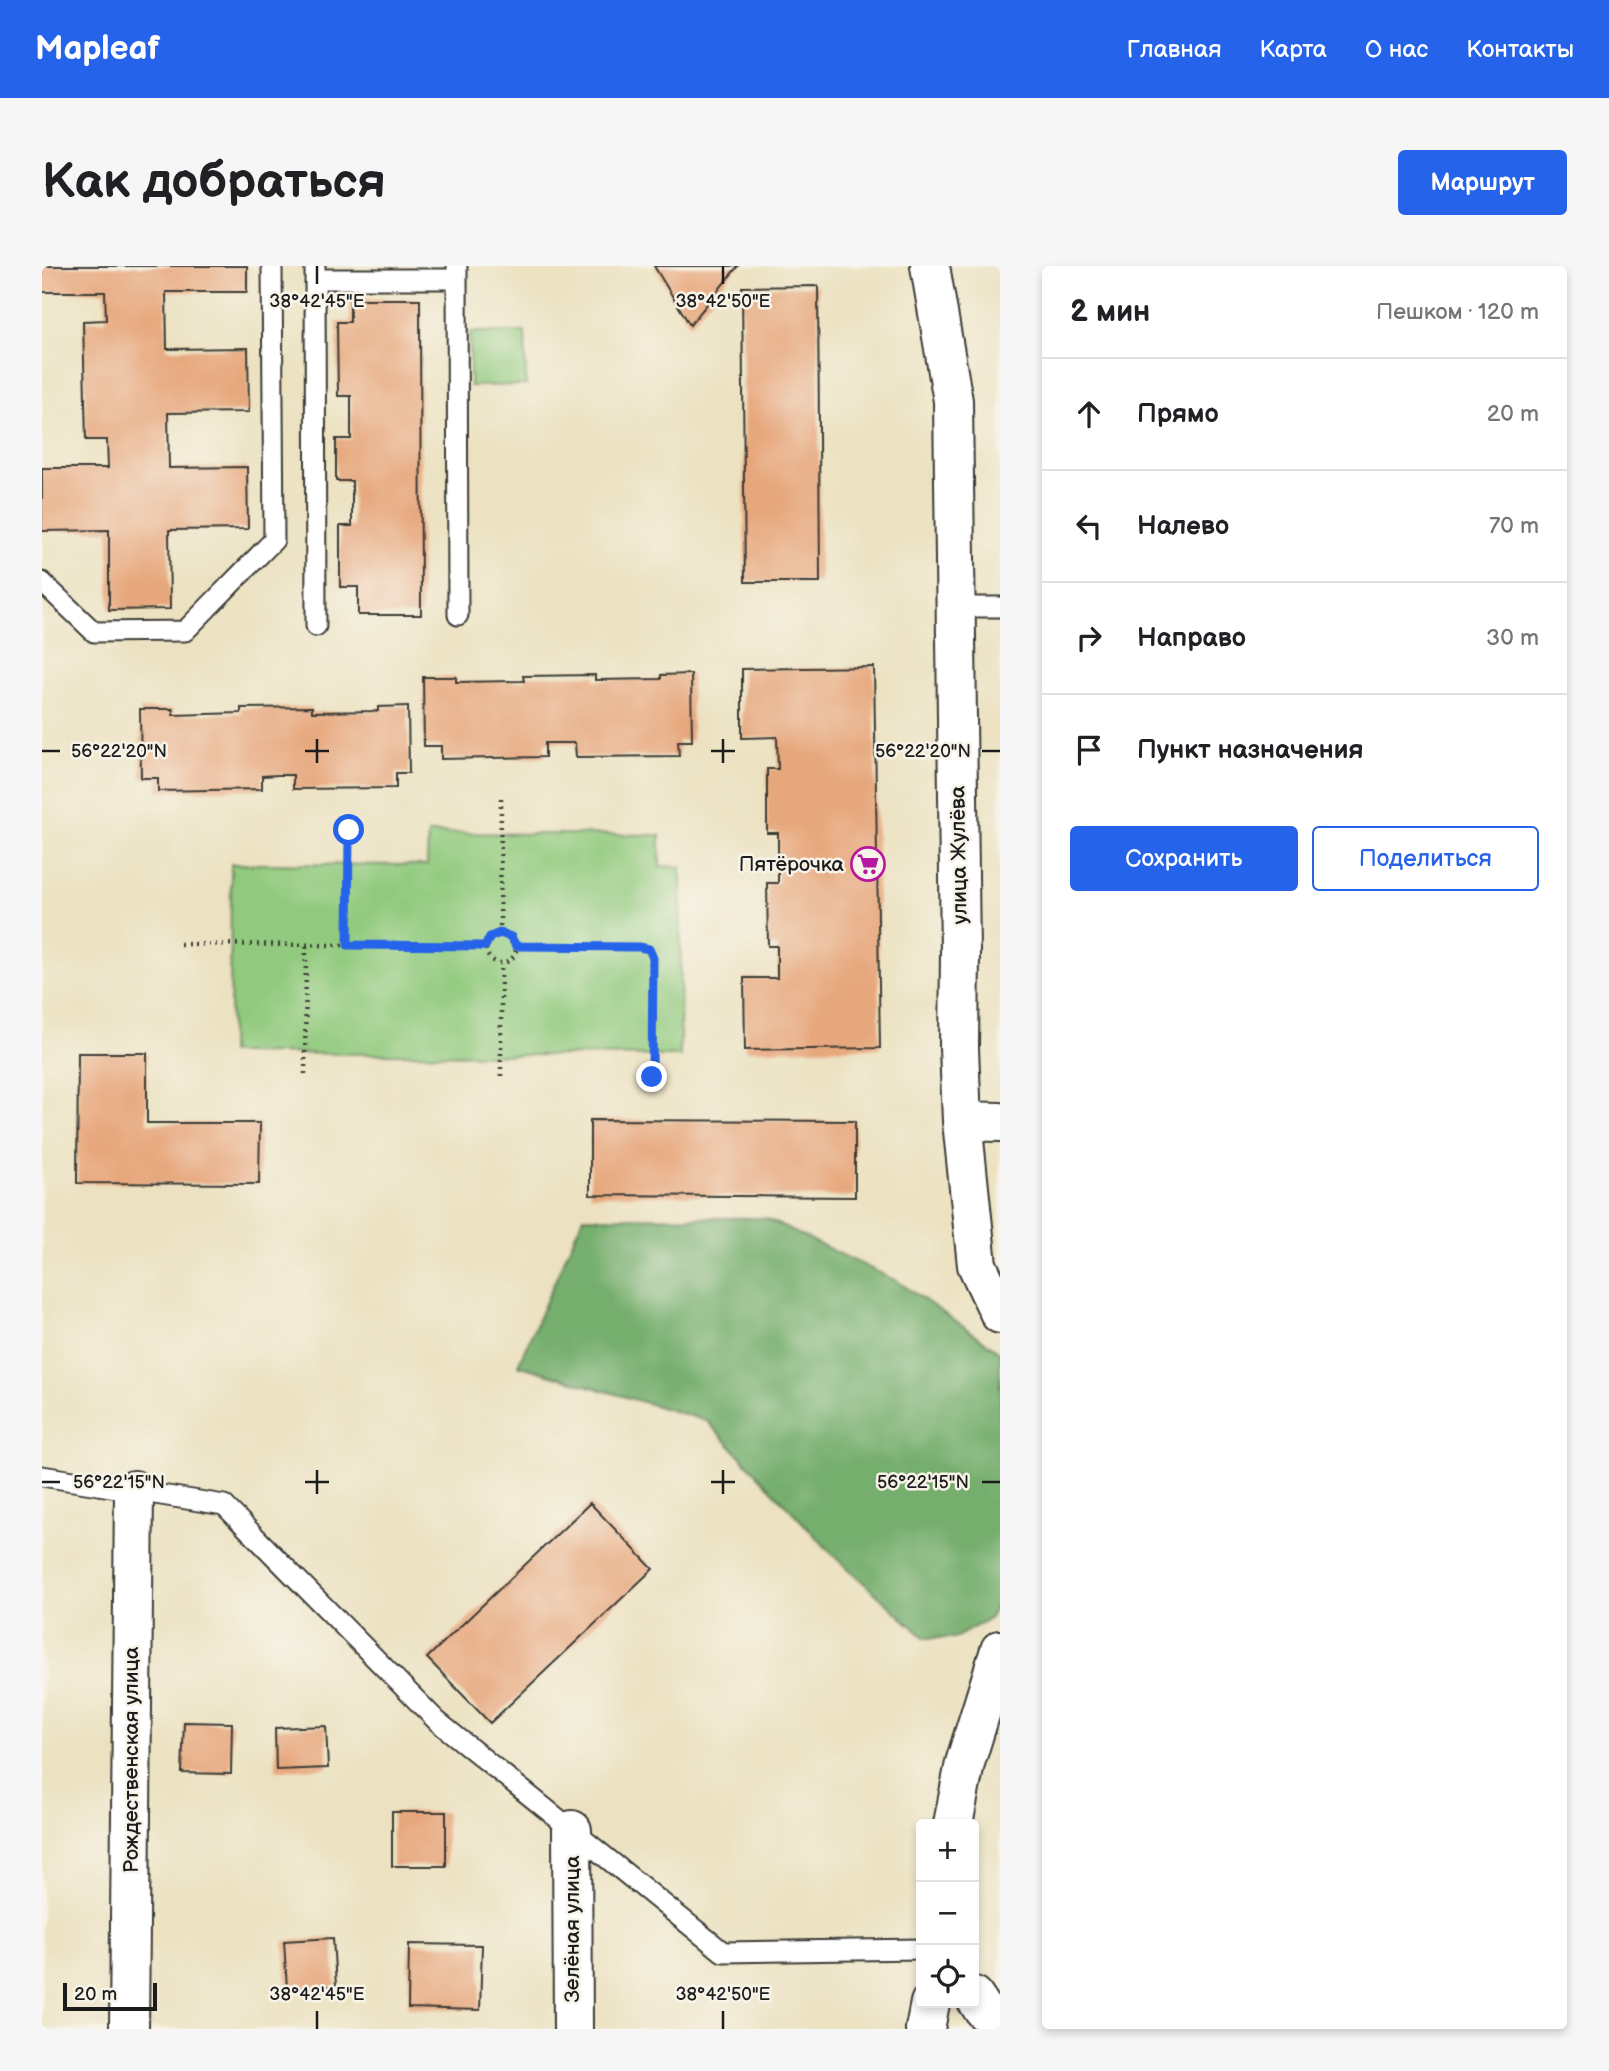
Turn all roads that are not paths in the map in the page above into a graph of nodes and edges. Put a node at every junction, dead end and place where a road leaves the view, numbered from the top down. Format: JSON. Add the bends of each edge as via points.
{"nodes":[{"id":1,"x":272,"y":266,"type":"edge"},
{"id":2,"x":930,"y":266,"type":"edge"},
{"id":3,"x":457,"y":272,"type":"edge"},
{"id":4,"x":315,"y":273,"type":"edge"},
{"id":5,"x":42,"y":582,"type":"edge"},
{"id":6,"x":956,"y":607,"type":"junction"},
{"id":7,"x":1000,"y":607,"type":"edge"},
{"id":8,"x":458,"y":614,"type":"dead end"},
{"id":9,"x":316,"y":626,"type":"dead end"},
{"id":10,"x":962,"y":1121,"type":"junction"},
{"id":11,"x":1000,"y":1122,"type":"edge"},
{"id":12,"x":1000,"y":1314,"type":"edge"},
{"id":13,"x":42,"y":1476,"type":"edge"},
{"id":14,"x":134,"y":1490,"type":"junction"},
{"id":15,"x":1000,"y":1650,"type":"edge"},
{"id":16,"x":954,"y":1819,"type":"edge"},
{"id":17,"x":572,"y":1830,"type":"junction"},
{"id":18,"x":916,"y":1948,"type":"edge"},
{"id":19,"x":979,"y":2004,"type":"edge"},
{"id":20,"x":929,"y":2008,"type":"edge"},
{"id":21,"x":1000,"y":2025,"type":"edge"},
{"id":22,"x":129,"y":2029,"type":"edge"},
{"id":23,"x":573,"y":2029,"type":"edge"},
{"id":24,"x":925,"y":2029,"type":"edge"}],
"edges":[{"from":1,"to":5,"type":"lane","via":[[274,540],[184,631],[94,632]]},
{"from":2,"to":6,"type":"street","name":"улица Жулёва","via":[[953,401]]},
{"from":3,"to":4,"type":"lane"},
{"from":3,"to":8,"type":"lane"},
{"from":4,"to":9,"type":"lane"},
{"from":6,"to":7,"type":"lane"},
{"from":6,"to":10,"type":"street","name":"улица Жулёва"},
{"from":10,"to":11,"type":"street"},
{"from":10,"to":12,"type":"street","name":"улица Жулёва","via":[[977,1265]]},
{"from":13,"to":14,"type":"lane"},
{"from":14,"to":17,"type":"lane","via":[[224,1505],[437,1721]]},
{"from":14,"to":22,"type":"street","name":"Рождественская улица"},
{"from":15,"to":16,"type":"street","via":[[965,1763]]},
{"from":17,"to":18,"type":"lane","via":[[723,1952]]},
{"from":17,"to":23,"type":"street","name":"Зелёная улица"},
{"from":19,"to":21,"type":"street"},
{"from":20,"to":24,"type":"street"}]}
